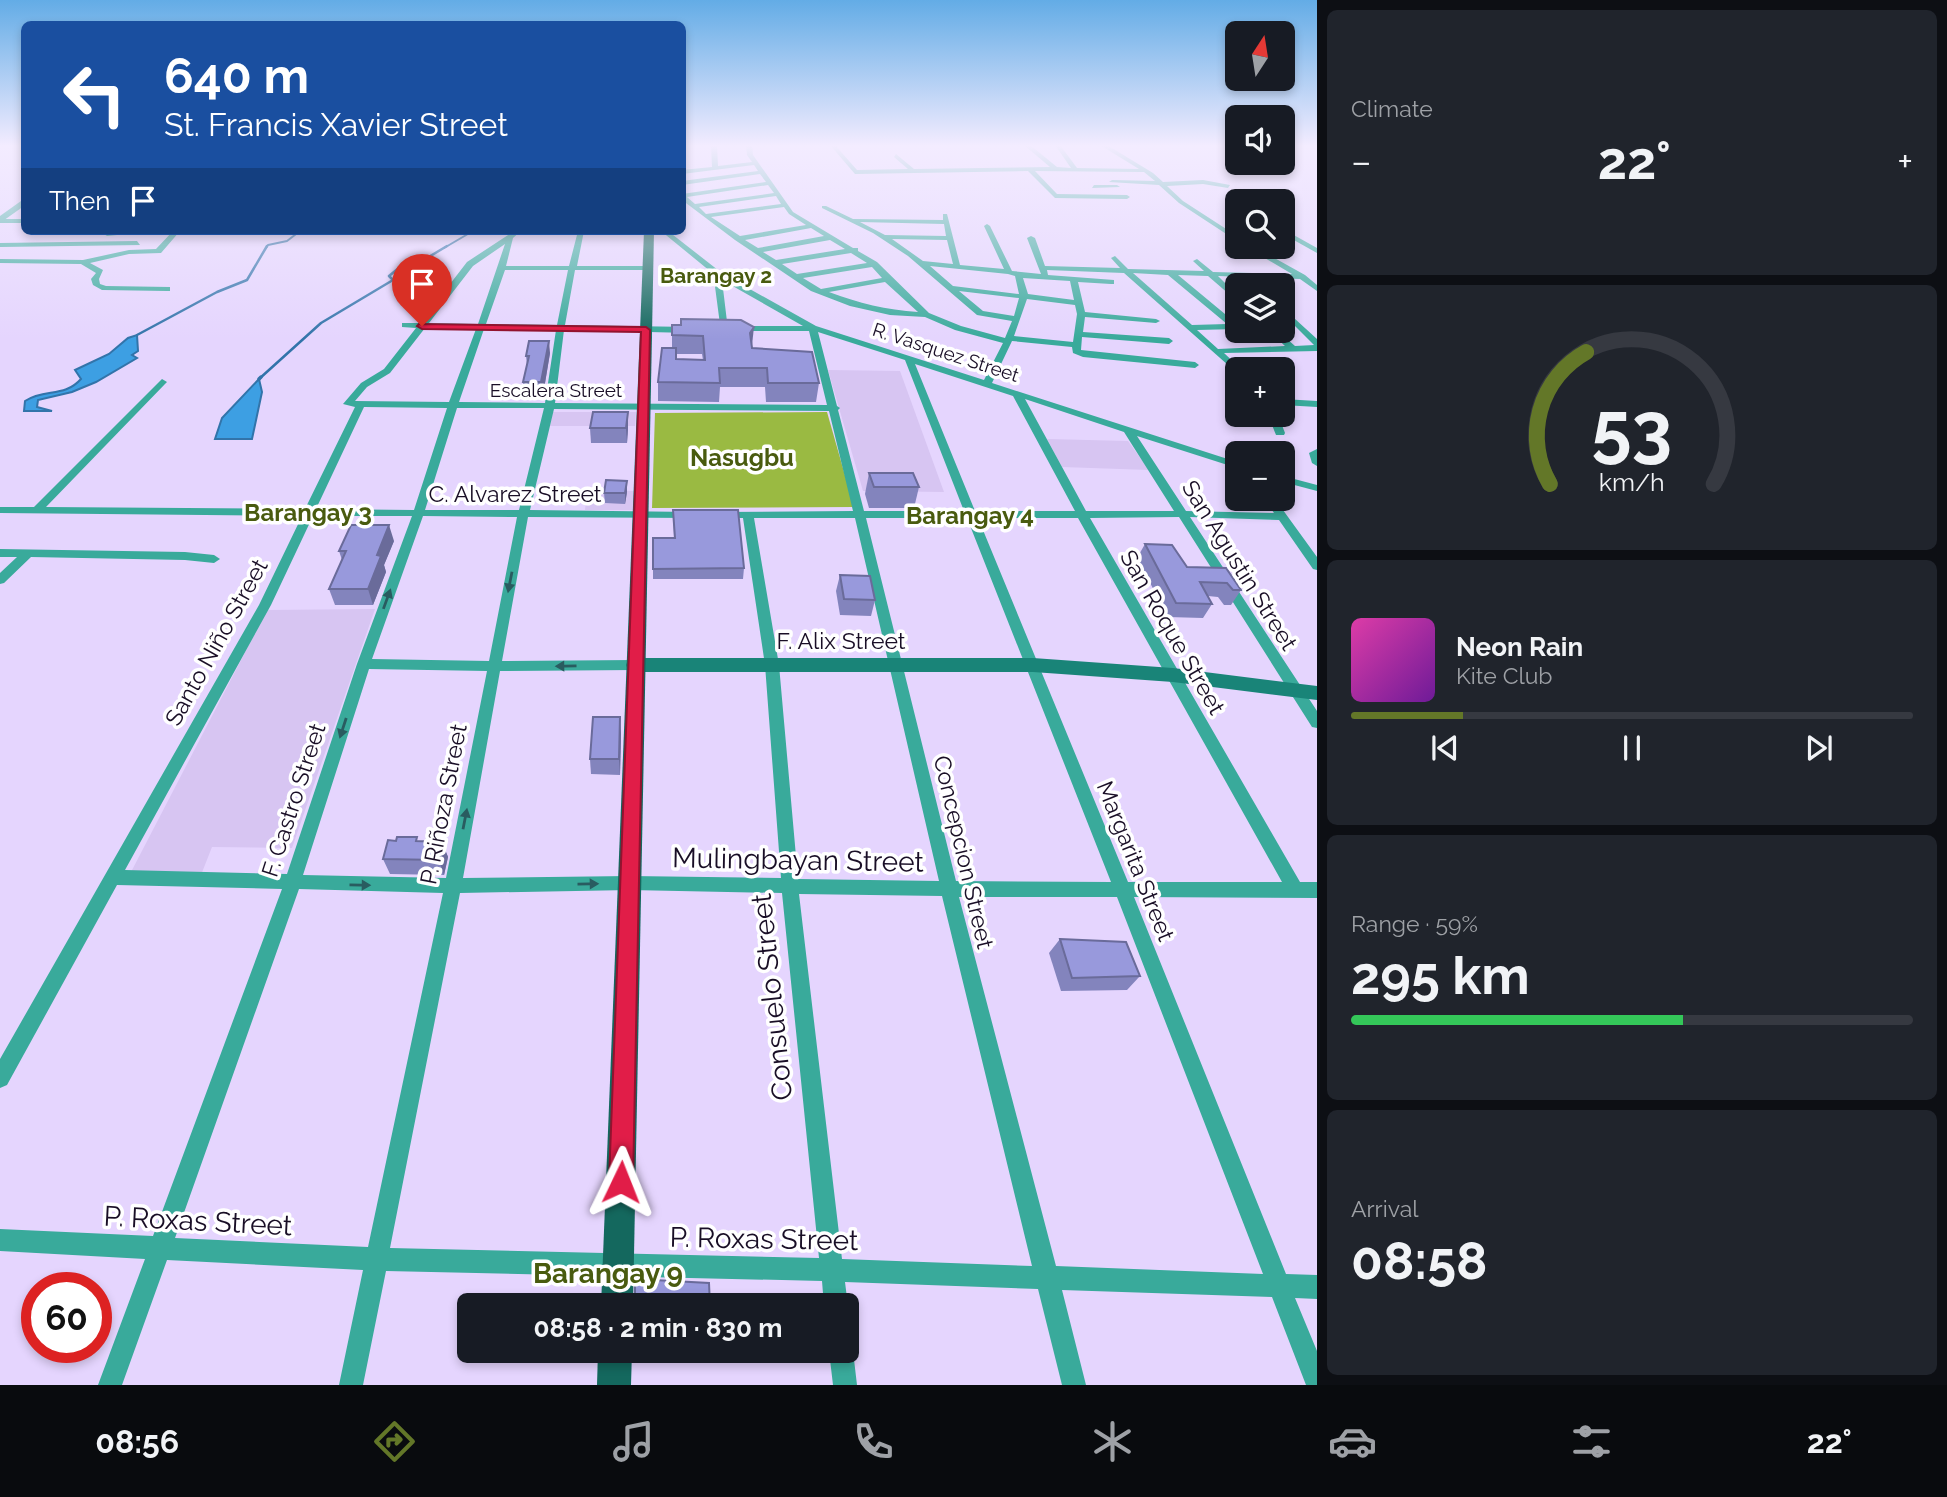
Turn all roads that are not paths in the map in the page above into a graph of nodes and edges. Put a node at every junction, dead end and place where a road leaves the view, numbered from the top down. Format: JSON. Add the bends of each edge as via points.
{"nodes":[{"id":1,"x":15,"y":210,"type":"edge"},
{"id":2,"x":698,"y":210,"type":"edge"},
{"id":3,"x":751,"y":210,"type":"edge"},
{"id":4,"x":788,"y":210,"type":"edge"},
{"id":5,"x":828,"y":210,"type":"edge"},
{"id":6,"x":1193,"y":210,"type":"edge"},
{"id":7,"x":705,"y":216,"type":"junction"},
{"id":8,"x":851,"y":220,"type":"junction"},
{"id":9,"x":0,"y":221,"type":"edge"},
{"id":10,"x":21,"y":221,"type":"edge"},
{"id":11,"x":814,"y":226,"type":"junction"},
{"id":12,"x":987,"y":226,"type":"dead end"},
{"id":13,"x":1225,"y":231,"type":"edge"},
{"id":14,"x":92,"y":235,"type":"edge"},
{"id":15,"x":133,"y":235,"type":"edge"},
{"id":16,"x":173,"y":235,"type":"edge"},
{"id":17,"x":513,"y":235,"type":"edge"},
{"id":18,"x":514,"y":235,"type":"edge"},
{"id":19,"x":580,"y":235,"type":"edge"},
{"id":20,"x":649,"y":235,"type":"edge"},
{"id":21,"x":669,"y":235,"type":"edge"},
{"id":22,"x":56,"y":237,"type":"dead end"},
{"id":23,"x":833,"y":237,"type":"junction"},
{"id":24,"x":884,"y":237,"type":"junction"},
{"id":25,"x":21,"y":238,"type":"dead end"},
{"id":26,"x":1031,"y":238,"type":"dead end"},
{"id":27,"x":1295,"y":238,"type":"edge"},
{"id":28,"x":737,"y":239,"type":"junction"},
{"id":29,"x":949,"y":239,"type":"junction"},
{"id":30,"x":124,"y":243,"type":"junction"},
{"id":31,"x":137,"y":243,"type":"dead end"},
{"id":32,"x":48,"y":244,"type":"junction"},
{"id":33,"x":85,"y":244,"type":"junction"},
{"id":34,"x":0,"y":245,"type":"edge"},
{"id":35,"x":12,"y":245,"type":"junction"},
{"id":36,"x":855,"y":250,"type":"junction"},
{"id":37,"x":756,"y":251,"type":"junction"},
{"id":38,"x":1317,"y":251,"type":"edge"},
{"id":39,"x":1115,"y":258,"type":"dead end"},
{"id":40,"x":1271,"y":259,"type":"edge"},
{"id":41,"x":0,"y":261,"type":"edge"},
{"id":42,"x":1197,"y":261,"type":"dead end"},
{"id":43,"x":83,"y":262,"type":"junction"},
{"id":44,"x":922,"y":263,"type":"junction"},
{"id":45,"x":774,"y":264,"type":"junction"},
{"id":46,"x":874,"y":264,"type":"junction"},
{"id":47,"x":574,"y":267,"type":"junction"},
{"id":48,"x":957,"y":267,"type":"junction"},
{"id":49,"x":502,"y":268,"type":"junction"},
{"id":50,"x":648,"y":268,"type":"junction"},
{"id":51,"x":1042,"y":268,"type":"junction"},
{"id":52,"x":1009,"y":272,"type":"junction"},
{"id":53,"x":1127,"y":272,"type":"junction"},
{"id":54,"x":1171,"y":273,"type":"junction"},
{"id":55,"x":1018,"y":275,"type":"junction"},
{"id":56,"x":1210,"y":275,"type":"junction"},
{"id":57,"x":1225,"y":275,"type":"edge"},
{"id":58,"x":720,"y":276,"type":"junction"},
{"id":59,"x":796,"y":277,"type":"junction"},
{"id":60,"x":1295,"y":277,"type":"edge"},
{"id":61,"x":1302,"y":277,"type":"junction"},
{"id":62,"x":1045,"y":278,"type":"junction"},
{"id":63,"x":887,"y":279,"type":"junction"},
{"id":64,"x":1074,"y":280,"type":"junction"},
{"id":65,"x":1111,"y":282,"type":"dead end"},
{"id":66,"x":951,"y":288,"type":"junction"},
{"id":67,"x":1225,"y":288,"type":"edge"},
{"id":68,"x":167,"y":289,"type":"dead end"},
{"id":69,"x":1317,"y":289,"type":"edge"},
{"id":70,"x":820,"y":291,"type":"junction"},
{"id":71,"x":1024,"y":296,"type":"junction"},
{"id":72,"x":1080,"y":303,"type":"junction"},
{"id":73,"x":1081,"y":314,"type":"junction"},
{"id":74,"x":926,"y":315,"type":"junction"},
{"id":75,"x":1225,"y":318,"type":"edge"},
{"id":76,"x":1017,"y":319,"type":"junction"},
{"id":77,"x":1156,"y":321,"type":"dead end"},
{"id":78,"x":1296,"y":323,"type":"edge"},
{"id":79,"x":405,"y":325,"type":"dead end"},
{"id":80,"x":422,"y":326,"type":"junction"},
{"id":81,"x":1225,"y":326,"type":"edge"},
{"id":82,"x":479,"y":328,"type":"junction"},
{"id":83,"x":813,"y":328,"type":"junction"},
{"id":84,"x":1190,"y":328,"type":"junction"},
{"id":85,"x":561,"y":329,"type":"junction"},
{"id":86,"x":646,"y":330,"type":"junction"},
{"id":87,"x":705,"y":330,"type":"edge"},
{"id":88,"x":1009,"y":340,"type":"junction"},
{"id":89,"x":1076,"y":340,"type":"junction"},
{"id":90,"x":1169,"y":341,"type":"dead end"},
{"id":91,"x":1286,"y":343,"type":"edge"},
{"id":92,"x":1317,"y":346,"type":"edge"},
{"id":93,"x":1292,"y":348,"type":"junction"},
{"id":94,"x":1219,"y":351,"type":"junction"},
{"id":95,"x":1225,"y":357,"type":"edge"},
{"id":96,"x":908,"y":358,"type":"junction"},
{"id":97,"x":1195,"y":365,"type":"dead end"},
{"id":98,"x":162,"y":382,"type":"dead end"},
{"id":99,"x":987,"y":384,"type":"junction"},
{"id":100,"x":1017,"y":394,"type":"junction"},
{"id":101,"x":1295,"y":403,"type":"edge"},
{"id":102,"x":361,"y":404,"type":"junction"},
{"id":103,"x":1317,"y":404,"type":"edge"},
{"id":104,"x":452,"y":407,"type":"junction"},
{"id":105,"x":642,"y":407,"type":"junction"},
{"id":106,"x":549,"y":408,"type":"junction"},
{"id":107,"x":835,"y":408,"type":"junction"},
{"id":108,"x":1278,"y":427,"type":"edge"},
{"id":109,"x":1128,"y":430,"type":"junction"},
{"id":110,"x":1280,"y":433,"type":"dead end"},
{"id":111,"x":1317,"y":452,"type":"edge"},
{"id":112,"x":1225,"y":461,"type":"edge"},
{"id":113,"x":1317,"y":463,"type":"edge"},
{"id":114,"x":1295,"y":482,"type":"edge"},
{"id":115,"x":1317,"y":488,"type":"edge"},
{"id":116,"x":0,"y":510,"type":"edge"},
{"id":117,"x":14,"y":510,"type":"junction"},
{"id":118,"x":37,"y":510,"type":"junction"},
{"id":119,"x":1278,"y":511,"type":"edge"},
{"id":120,"x":310,"y":514,"type":"junction"},
{"id":121,"x":418,"y":514,"type":"junction"},
{"id":122,"x":859,"y":514,"type":"junction"},
{"id":123,"x":1082,"y":514,"type":"junction"},
{"id":124,"x":523,"y":515,"type":"junction"},
{"id":125,"x":640,"y":515,"type":"junction"},
{"id":126,"x":748,"y":515,"type":"junction"},
{"id":127,"x":1184,"y":515,"type":"junction"},
{"id":128,"x":971,"y":516,"type":"junction"},
{"id":129,"x":1282,"y":517,"type":"junction"},
{"id":130,"x":0,"y":524,"type":"edge"},
{"id":131,"x":0,"y":553,"type":"edge"},
{"id":132,"x":28,"y":553,"type":"junction"},
{"id":133,"x":215,"y":559,"type":"dead end"},
{"id":134,"x":1317,"y":566,"type":"edge"},
{"id":135,"x":0,"y":580,"type":"edge"},
{"id":136,"x":364,"y":663,"type":"junction"},
{"id":137,"x":897,"y":664,"type":"junction"},
{"id":138,"x":1033,"y":664,"type":"junction"},
{"id":139,"x":635,"y":665,"type":"junction"},
{"id":140,"x":772,"y":665,"type":"junction"},
{"id":141,"x":494,"y":666,"type":"junction"},
{"id":142,"x":1172,"y":675,"type":"junction"},
{"id":143,"x":1294,"y":691,"type":"junction"},
{"id":144,"x":1317,"y":693,"type":"edge"},
{"id":145,"x":1317,"y":723,"type":"edge"},
{"id":146,"x":111,"y":877,"type":"junction"},
{"id":147,"x":630,"y":883,"type":"junction"},
{"id":148,"x":292,"y":884,"type":"junction"},
{"id":149,"x":453,"y":886,"type":"junction"},
{"id":150,"x":790,"y":888,"type":"junction"},
{"id":151,"x":949,"y":889,"type":"junction"},
{"id":152,"x":1123,"y":890,"type":"junction"},
{"id":153,"x":1296,"y":890,"type":"junction"},
{"id":154,"x":1317,"y":890,"type":"edge"},
{"id":155,"x":0,"y":1078,"type":"edge"},
{"id":156,"x":0,"y":1240,"type":"edge"},
{"id":157,"x":158,"y":1249,"type":"junction"},
{"id":158,"x":377,"y":1259,"type":"junction"},
{"id":159,"x":619,"y":1265,"type":"junction"},
{"id":160,"x":831,"y":1270,"type":"junction"},
{"id":161,"x":1046,"y":1277,"type":"junction"},
{"id":162,"x":1278,"y":1286,"type":"junction"},
{"id":163,"x":1317,"y":1287,"type":"edge"},
{"id":164,"x":618,"y":1293,"type":"edge"},
{"id":165,"x":834,"y":1293,"type":"edge"},
{"id":166,"x":615,"y":1363,"type":"edge"},
{"id":167,"x":842,"y":1363,"type":"edge"},
{"id":168,"x":1317,"y":1382,"type":"edge"},
{"id":169,"x":110,"y":1385,"type":"edge"},
{"id":170,"x":351,"y":1385,"type":"edge"},
{"id":171,"x":614,"y":1385,"type":"edge"},
{"id":172,"x":845,"y":1385,"type":"edge"},
{"id":173,"x":1074,"y":1385,"type":"edge"}],
"edges":[{"from":1,"to":9,"type":"street"},
{"from":2,"to":7,"type":"street"},
{"from":3,"to":7,"type":"street"},
{"from":4,"to":11,"type":"street"},
{"from":5,"to":8,"type":"street"},
{"from":6,"to":13,"type":"street"},
{"from":7,"to":28,"type":"street"},
{"from":8,"to":24,"type":"street"},
{"from":8,"to":29,"type":"street","via":[[946,219]]},
{"from":9,"to":10,"type":"street"},
{"from":11,"to":23,"type":"street"},
{"from":11,"to":28,"type":"street"},
{"from":12,"to":52,"type":"street"},
{"from":14,"to":33,"type":"street"},
{"from":15,"to":30,"type":"street"},
{"from":16,"to":43,"type":"street","via":[[158,251]]},
{"from":17,"to":80,"type":"street","name":"Santo Niño Street","via":[[470,264]]},
{"from":18,"to":49,"type":"street","name":"F. Castro Street"},
{"from":19,"to":47,"type":"street","name":"P. Riñoza Street"},
{"from":20,"to":50,"type":"main road"},
{"from":21,"to":58,"type":"street","name":"R. Vasquez Street"},
{"from":22,"to":32,"type":"street"},
{"from":23,"to":36,"type":"street"},
{"from":23,"to":37,"type":"street"},
{"from":24,"to":29,"type":"street"},
{"from":24,"to":44,"type":"street"},
{"from":25,"to":35,"type":"street"},
{"from":26,"to":51,"type":"street"},
{"from":27,"to":38,"type":"street"},
{"from":28,"to":37,"type":"street"},
{"from":29,"to":48,"type":"street"},
{"from":30,"to":31,"type":"street"},
{"from":30,"to":33,"type":"street"},
{"from":32,"to":33,"type":"street"},
{"from":32,"to":35,"type":"street"},
{"from":34,"to":35,"type":"street"},
{"from":36,"to":45,"type":"street"},
{"from":36,"to":46,"type":"street"},
{"from":37,"to":45,"type":"street"},
{"from":39,"to":53,"type":"street"},
{"from":40,"to":61,"type":"street"},
{"from":41,"to":43,"type":"street"},
{"from":42,"to":56,"type":"street"},
{"from":43,"to":68,"type":"street","via":[[100,272],[96,285],[105,288]]},
{"from":44,"to":48,"type":"street"},
{"from":44,"to":66,"type":"street"},
{"from":45,"to":59,"type":"street"},
{"from":46,"to":59,"type":"street"},
{"from":46,"to":63,"type":"street"},
{"from":47,"to":49,"type":"street"},
{"from":47,"to":50,"type":"street"},
{"from":47,"to":85,"type":"street","name":"P. Riñoza Street"},
{"from":48,"to":52,"type":"street"},
{"from":49,"to":82,"type":"street","name":"F. Castro Street"},
{"from":50,"to":86,"type":"main road"},
{"from":51,"to":53,"type":"street"},
{"from":51,"to":62,"type":"street"},
{"from":52,"to":55,"type":"street"},
{"from":53,"to":54,"type":"street"},
{"from":53,"to":84,"type":"street"},
{"from":54,"to":56,"type":"street"},
{"from":54,"to":75,"type":"street"},
{"from":55,"to":62,"type":"street"},
{"from":55,"to":71,"type":"street"},
{"from":56,"to":57,"type":"street"},
{"from":56,"to":67,"type":"street"},
{"from":58,"to":83,"type":"street","name":"R. Vasquez Street"},
{"from":58,"to":83,"type":"street","via":[[721,330]]},
{"from":59,"to":70,"type":"street"},
{"from":60,"to":61,"type":"street"},
{"from":61,"to":69,"type":"street"},
{"from":62,"to":64,"type":"street"},
{"from":63,"to":70,"type":"street"},
{"from":63,"to":74,"type":"street"},
{"from":64,"to":65,"type":"street"},
{"from":64,"to":72,"type":"street"},
{"from":66,"to":71,"type":"street"},
{"from":66,"to":76,"type":"street","via":[[980,313]]},
{"from":70,"to":74,"type":"street","via":[[890,313]]},
{"from":71,"to":72,"type":"street"},
{"from":71,"to":76,"type":"street"},
{"from":72,"to":73,"type":"street"},
{"from":73,"to":77,"type":"street"},
{"from":73,"to":89,"type":"street"},
{"from":74,"to":88,"type":"street"},
{"from":76,"to":88,"type":"street"},
{"from":78,"to":92,"type":"street"},
{"from":79,"to":80,"type":"street"},
{"from":80,"to":82,"type":"street"},
{"from":80,"to":102,"type":"street","name":"Santo Niño Street","via":[[387,371],[364,385],[348,404]]},
{"from":81,"to":84,"type":"street"},
{"from":82,"to":85,"type":"street"},
{"from":82,"to":104,"type":"street","name":"F. Castro Street"},
{"from":83,"to":96,"type":"street","name":"R. Vasquez Street"},
{"from":83,"to":107,"type":"street","name":"Concepcion Street"},
{"from":84,"to":94,"type":"street"},
{"from":85,"to":86,"type":"street"},
{"from":85,"to":106,"type":"street","name":"P. Riñoza Street"},
{"from":86,"to":87,"type":"street"},
{"from":86,"to":105,"type":"main road"},
{"from":88,"to":89,"type":"street"},
{"from":88,"to":99,"type":"street"},
{"from":89,"to":90,"type":"street"},
{"from":89,"to":97,"type":"street","via":[[1076,351],[1083,354]]},
{"from":91,"to":93,"type":"street"},
{"from":92,"to":93,"type":"street"},
{"from":93,"to":94,"type":"street"},
{"from":94,"to":95,"type":"street"},
{"from":96,"to":99,"type":"street","name":"R. Vasquez Street"},
{"from":96,"to":128,"type":"street","name":"Margarita Street"},
{"from":98,"to":118,"type":"street"},
{"from":99,"to":100,"type":"street","name":"R. Vasquez Street"},
{"from":100,"to":109,"type":"street","name":"R. Vasquez Street"},
{"from":100,"to":123,"type":"street","name":"San Roque Street"},
{"from":101,"to":103,"type":"street"},
{"from":102,"to":104,"type":"street","name":"Escalera Street"},
{"from":102,"to":120,"type":"street","name":"Santo Niño Street"},
{"from":104,"to":106,"type":"street","name":"Escalera Street"},
{"from":104,"to":121,"type":"street","name":"F. Castro Street"},
{"from":105,"to":106,"type":"street","name":"Escalera Street"},
{"from":105,"to":107,"type":"street","name":"Escalera Street"},
{"from":105,"to":125,"type":"main road"},
{"from":106,"to":124,"type":"street","name":"P. Riñoza Street"},
{"from":107,"to":122,"type":"street","name":"Concepcion Street"},
{"from":108,"to":110,"type":"street"},
{"from":109,"to":112,"type":"street","name":"R. Vasquez Street"},
{"from":109,"to":127,"type":"street","name":"San Agustin Street"},
{"from":111,"to":113,"type":"street"},
{"from":114,"to":115,"type":"street"},
{"from":116,"to":117,"type":"street","name":"C. Alvarez Street"},
{"from":117,"to":118,"type":"street","name":"C. Alvarez Street"},
{"from":117,"to":130,"type":"street"},
{"from":118,"to":120,"type":"street","name":"C. Alvarez Street"},
{"from":119,"to":129,"type":"street"},
{"from":120,"to":121,"type":"street","name":"C. Alvarez Street"},
{"from":120,"to":146,"type":"street","name":"Santo Niño Street","via":[[265,605]]},
{"from":121,"to":124,"type":"street","name":"C. Alvarez Street"},
{"from":136,"to":121,"type":"street","name":"F. Castro Street","one_way":true},
{"from":122,"to":126,"type":"street","name":"C. Alvarez Street"},
{"from":122,"to":128,"type":"street","name":"C. Alvarez Street"},
{"from":122,"to":137,"type":"street","name":"Concepcion Street"},
{"from":123,"to":127,"type":"street","name":"C. Alvarez Street"},
{"from":123,"to":128,"type":"street","name":"C. Alvarez Street"},
{"from":123,"to":142,"type":"street","name":"San Roque Street"},
{"from":124,"to":125,"type":"street","name":"C. Alvarez Street"},
{"from":124,"to":141,"type":"street","name":"P. Riñoza Street","one_way":true},
{"from":125,"to":126,"type":"street","name":"C. Alvarez Street"},
{"from":125,"to":139,"type":"main road"},
{"from":126,"to":140,"type":"street","name":"Consuelo Street"},
{"from":127,"to":129,"type":"street","name":"C. Alvarez Street"},
{"from":127,"to":143,"type":"street","name":"San Agustin Street"},
{"from":128,"to":138,"type":"street","name":"Margarita Street"},
{"from":129,"to":134,"type":"street"},
{"from":131,"to":132,"type":"street"},
{"from":132,"to":133,"type":"street"},
{"from":132,"to":135,"type":"street"},
{"from":136,"to":141,"type":"street","name":"F. Alix Street"},
{"from":136,"to":148,"type":"street","name":"F. Castro Street","one_way":true},
{"from":137,"to":138,"type":"main road","name":"F. Alix Street"},
{"from":137,"to":140,"type":"main road","name":"F. Alix Street"},
{"from":137,"to":151,"type":"street","name":"Concepcion Street"},
{"from":138,"to":142,"type":"main road","name":"F. Alix Street"},
{"from":138,"to":152,"type":"street","name":"Margarita Street"},
{"from":139,"to":140,"type":"main road","name":"F. Alix Street"},
{"from":139,"to":141,"type":"street","name":"F. Alix Street","one_way":true},
{"from":139,"to":147,"type":"main road"},
{"from":140,"to":150,"type":"street","name":"Consuelo Street"},
{"from":149,"to":141,"type":"street","name":"P. Riñoza Street","one_way":true},
{"from":142,"to":143,"type":"main road","name":"F. Alix Street"},
{"from":142,"to":153,"type":"street","name":"San Roque Street"},
{"from":143,"to":144,"type":"main road","name":"F. Alix Street"},
{"from":143,"to":145,"type":"street","name":"San Agustin Street"},
{"from":146,"to":148,"type":"street","name":"Mulingbayan Street"},
{"from":146,"to":155,"type":"street","name":"Santo Niño Street"},
{"from":149,"to":147,"type":"street","name":"Mulingbayan Street","one_way":true},
{"from":147,"to":150,"type":"street","name":"Mulingbayan Street"},
{"from":147,"to":159,"type":"main road"},
{"from":148,"to":149,"type":"street","name":"Mulingbayan Street","one_way":true},
{"from":148,"to":157,"type":"street","name":"F. Castro Street"},
{"from":149,"to":158,"type":"street","name":"P. Riñoza Street"},
{"from":150,"to":151,"type":"street","name":"Mulingbayan Street"},
{"from":150,"to":160,"type":"street","name":"Consuelo Street"},
{"from":151,"to":152,"type":"street","name":"Mulingbayan Street"},
{"from":151,"to":161,"type":"street","name":"Concepcion Street"},
{"from":152,"to":153,"type":"street","name":"Mulingbayan Street"},
{"from":152,"to":162,"type":"street","name":"Margarita Street"},
{"from":153,"to":154,"type":"street","name":"Mulingbayan Street"},
{"from":156,"to":157,"type":"street","name":"P. Roxas Street"},
{"from":157,"to":158,"type":"street","name":"P. Roxas Street"},
{"from":157,"to":169,"type":"street","name":"F. Castro Street"},
{"from":158,"to":159,"type":"street","name":"P. Roxas Street"},
{"from":158,"to":170,"type":"street","name":"P. Riñoza Street"},
{"from":159,"to":160,"type":"street","name":"P. Roxas Street"},
{"from":159,"to":164,"type":"main road"},
{"from":160,"to":161,"type":"street","name":"P. Roxas Street"},
{"from":160,"to":165,"type":"street","name":"Consuelo Street"},
{"from":161,"to":162,"type":"street","name":"P. Roxas Street"},
{"from":161,"to":173,"type":"street","name":"Concepcion Street"},
{"from":162,"to":163,"type":"street","name":"P. Roxas Street"},
{"from":162,"to":168,"type":"street","name":"Margarita Street"},
{"from":166,"to":171,"type":"main road"},
{"from":167,"to":172,"type":"street"}]}
